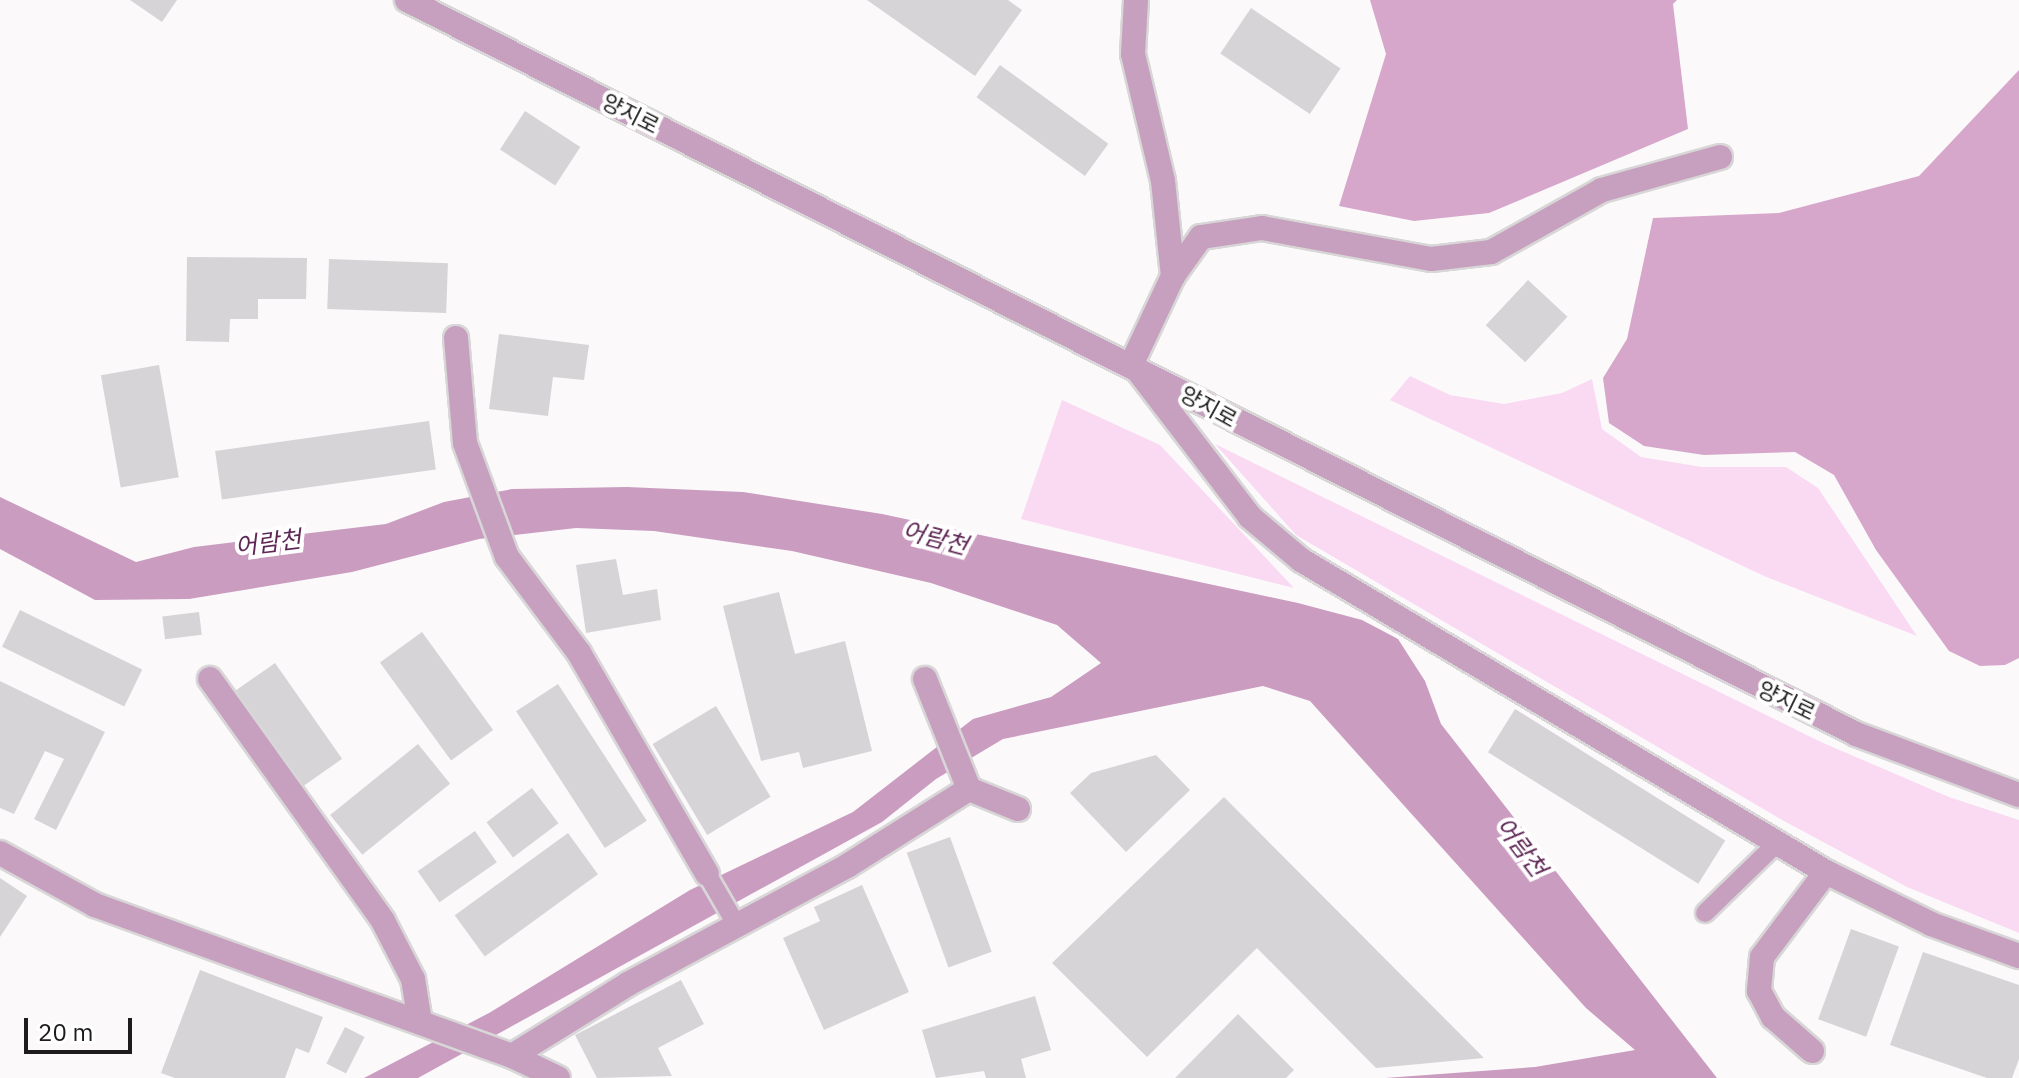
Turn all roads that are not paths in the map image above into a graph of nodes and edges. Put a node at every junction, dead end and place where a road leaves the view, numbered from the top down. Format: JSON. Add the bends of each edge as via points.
{"nodes":[{"id":1,"x":407,"y":0,"type":"edge"},
{"id":2,"x":1136,"y":0,"type":"edge"},
{"id":3,"x":1720,"y":157,"type":"dead end"},
{"id":4,"x":1173,"y":276,"type":"junction"},
{"id":5,"x":456,"y":338,"type":"dead end"},
{"id":6,"x":1132,"y":363,"type":"junction"},
{"id":7,"x":210,"y":679,"type":"dead end"},
{"id":8,"x":925,"y":679,"type":"dead end"},
{"id":9,"x":969,"y":789,"type":"junction"},
{"id":10,"x":2019,"y":795,"type":"edge"},
{"id":11,"x":1018,"y":809,"type":"dead end"},
{"id":12,"x":1777,"y":843,"type":"junction"},
{"id":13,"x":0,"y":853,"type":"edge"},
{"id":14,"x":1826,"y":872,"type":"junction"},
{"id":15,"x":707,"y":874,"type":"joint"},
{"id":16,"x":1705,"y":913,"type":"dead end"},
{"id":17,"x":736,"y":924,"type":"junction"},
{"id":18,"x":2019,"y":956,"type":"edge"},
{"id":19,"x":428,"y":1025,"type":"junction"},
{"id":20,"x":1812,"y":1051,"type":"dead end"},
{"id":21,"x":512,"y":1056,"type":"junction"},
{"id":22,"x":558,"y":1078,"type":"edge"}],
"edges":[{"from":1,"to":6,"type":"street","name":"양지로"},
{"from":2,"to":4,"type":"street","via":[[1133,54],[1163,181]]},
{"from":3,"to":4,"type":"street","via":[[1602,190],[1491,252],[1431,259],[1262,228],[1201,237]]},
{"from":4,"to":6,"type":"street"},
{"from":5,"to":15,"type":"street","via":[[465,443],[507,557],[579,653]]},
{"from":6,"to":10,"type":"street","name":"양지로","via":[[1842,727]]},
{"from":6,"to":12,"type":"street","via":[[1250,517],[1301,560]]},
{"from":7,"to":19,"type":"street","via":[[383,921],[413,979]]},
{"from":8,"to":9,"type":"street"},
{"from":9,"to":11,"type":"street"},
{"from":9,"to":17,"type":"street","via":[[847,866]]},
{"from":12,"to":14,"type":"street"},
{"from":12,"to":16,"type":"lane"},
{"from":13,"to":19,"type":"street","via":[[95,905]]},
{"from":14,"to":18,"type":"street","via":[[1931,924]]},
{"from":14,"to":20,"type":"street","via":[[1762,957],[1759,991],[1773,1017]]},
{"from":15,"to":17,"type":"lane"},
{"from":17,"to":21,"type":"street"},
{"from":19,"to":21,"type":"street"},
{"from":21,"to":22,"type":"street"}]}
